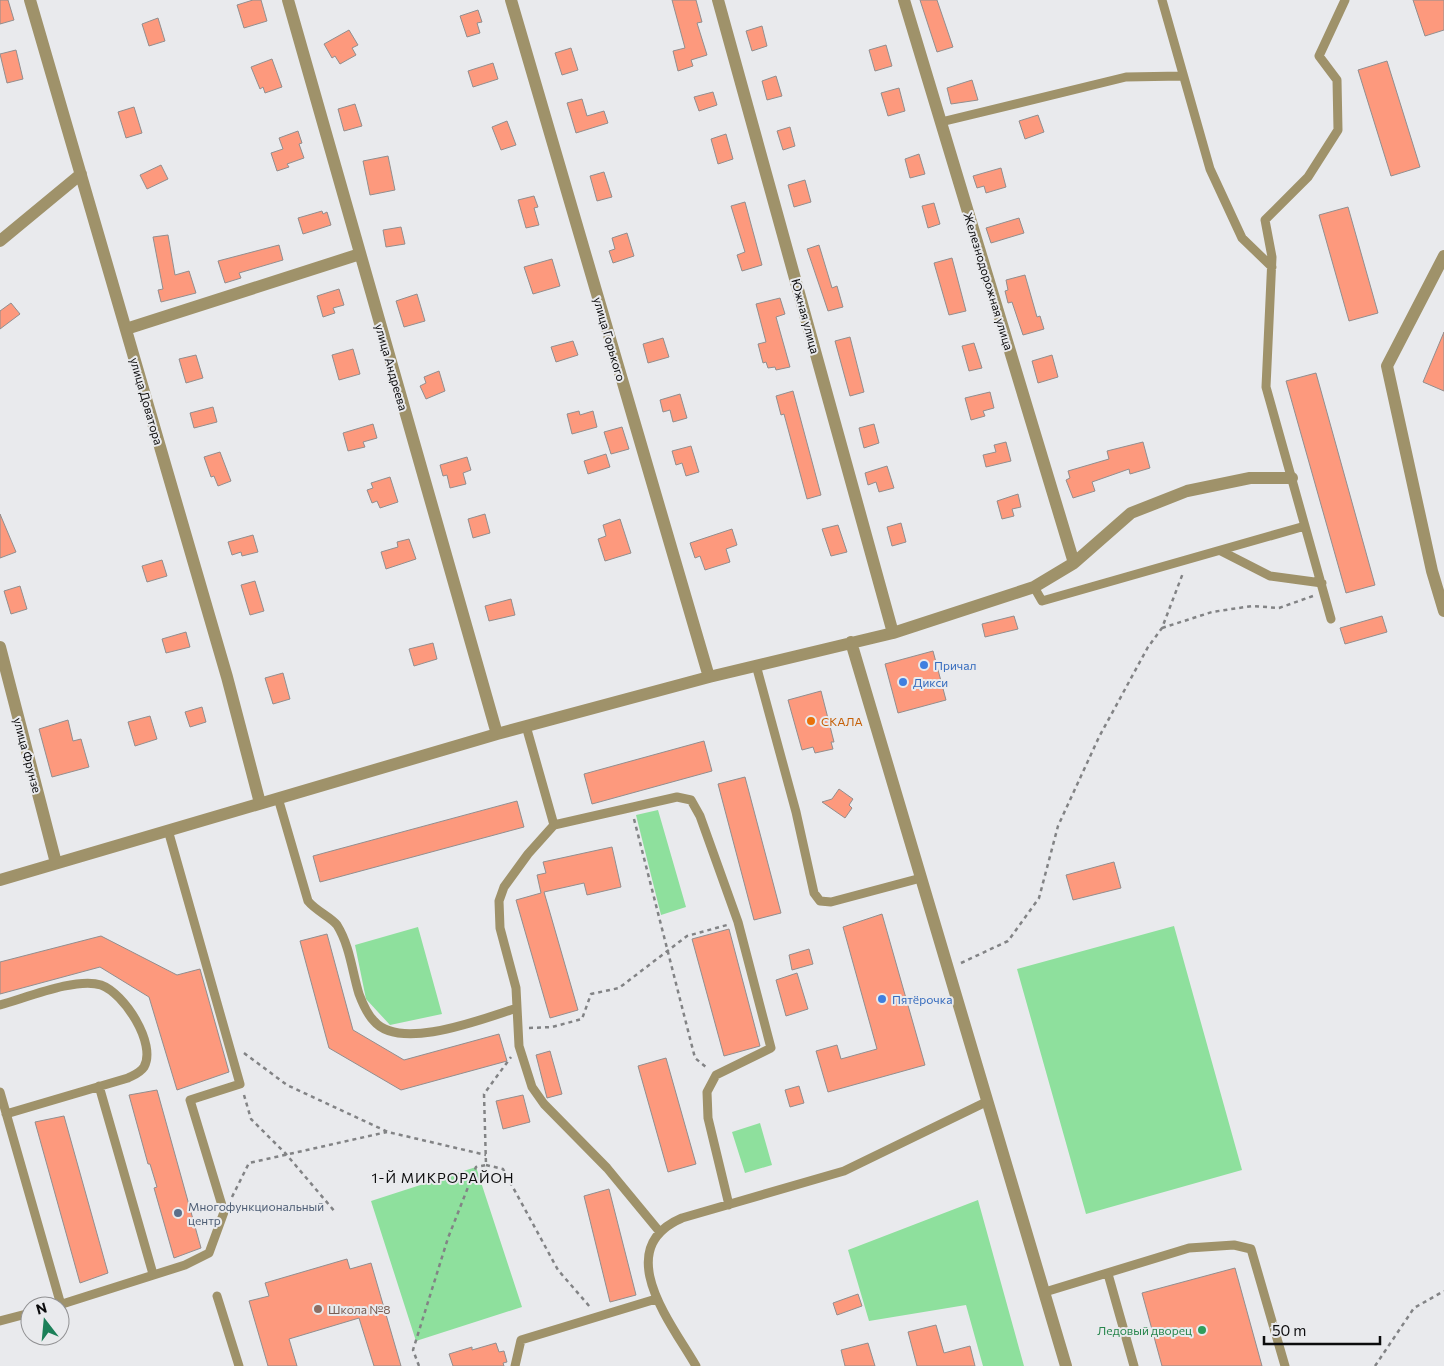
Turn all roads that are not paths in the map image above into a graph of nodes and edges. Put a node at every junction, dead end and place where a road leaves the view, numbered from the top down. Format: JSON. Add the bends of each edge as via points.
{"nodes":[{"id":1,"x":30,"y":0,"type":"edge"},
{"id":2,"x":288,"y":0,"type":"edge"},
{"id":3,"x":511,"y":0,"type":"edge"},
{"id":4,"x":718,"y":0,"type":"edge"},
{"id":5,"x":904,"y":0,"type":"edge"},
{"id":6,"x":1162,"y":0,"type":"edge"},
{"id":7,"x":1345,"y":0,"type":"edge"},
{"id":8,"x":1182,"y":76,"type":"junction"},
{"id":9,"x":941,"y":122,"type":"junction"},
{"id":10,"x":81,"y":174,"type":"junction"},
{"id":11,"x":0,"y":240,"type":"edge"},
{"id":12,"x":360,"y":254,"type":"junction"},
{"id":13,"x":1444,"y":256,"type":"edge"},
{"id":14,"x":1272,"y":267,"type":"junction"},
{"id":15,"x":126,"y":329,"type":"junction"},
{"id":16,"x":1292,"y":478,"type":"junction"},
{"id":17,"x":1305,"y":526,"type":"junction"},
{"id":18,"x":1221,"y":551,"type":"junction"},
{"id":19,"x":1074,"y":563,"type":"junction"},
{"id":20,"x":1034,"y":587,"type":"junction"},
{"id":21,"x":1323,"y":587,"type":"junction"},
{"id":22,"x":1444,"y":611,"type":"edge"},
{"id":23,"x":1332,"y":618,"type":"dead end"},
{"id":24,"x":892,"y":633,"type":"junction"},
{"id":25,"x":851,"y":642,"type":"junction"},
{"id":26,"x":0,"y":647,"type":"edge"},
{"id":27,"x":756,"y":666,"type":"junction"},
{"id":28,"x":709,"y":677,"type":"junction"},
{"id":29,"x":526,"y":726,"type":"junction"},
{"id":30,"x":497,"y":734,"type":"junction"},
{"id":31,"x":278,"y":798,"type":"junction"},
{"id":32,"x":260,"y":804,"type":"junction"},
{"id":33,"x":554,"y":825,"type":"junction"},
{"id":34,"x":168,"y":830,"type":"junction"},
{"id":35,"x":56,"y":863,"type":"junction"},
{"id":36,"x":921,"y":878,"type":"junction"},
{"id":37,"x":0,"y":880,"type":"edge"},
{"id":38,"x":0,"y":1005,"type":"edge"},
{"id":39,"x":517,"y":1008,"type":"junction"},
{"id":40,"x":99,"y":1086,"type":"junction"},
{"id":41,"x":0,"y":1092,"type":"edge"},
{"id":42,"x":988,"y":1101,"type":"junction"},
{"id":43,"x":6,"y":1114,"type":"junction"},
{"id":44,"x":729,"y":1205,"type":"junction"},
{"id":45,"x":659,"y":1230,"type":"junction"},
{"id":46,"x":154,"y":1274,"type":"junction"},
{"id":47,"x":1108,"y":1274,"type":"junction"},
{"id":48,"x":1045,"y":1292,"type":"junction"},
{"id":49,"x":56,"y":1296,"type":"edge"},
{"id":50,"x":217,"y":1296,"type":"dead end"},
{"id":51,"x":656,"y":1299,"type":"junction"},
{"id":52,"x":70,"y":1301,"type":"edge"},
{"id":53,"x":20,"y":1316,"type":"edge"},
{"id":54,"x":0,"y":1321,"type":"edge"},
{"id":55,"x":239,"y":1366,"type":"edge"},
{"id":56,"x":515,"y":1366,"type":"edge"},
{"id":57,"x":696,"y":1366,"type":"edge"},
{"id":58,"x":1066,"y":1366,"type":"edge"},
{"id":59,"x":1134,"y":1366,"type":"edge"},
{"id":60,"x":1285,"y":1366,"type":"edge"}],
"edges":[{"from":1,"to":10,"type":"street","name":"улица Доватора"},
{"from":2,"to":12,"type":"street","name":"улица Андреева"},
{"from":3,"to":28,"type":"street","name":"улица Горького"},
{"from":4,"to":24,"type":"street","name":"Южная улица"},
{"from":5,"to":9,"type":"street","name":"Железнодорожная улица"},
{"from":6,"to":8,"type":"lane"},
{"from":7,"to":14,"type":"lane","via":[[1319,56],[1337,80],[1338,130],[1308,177],[1265,220]]},
{"from":8,"to":9,"type":"lane","via":[[1126,77]]},
{"from":8,"to":14,"type":"lane","via":[[1210,169],[1242,238]]},
{"from":9,"to":19,"type":"street","name":"Железнодорожная улица"},
{"from":10,"to":11,"type":"street"},
{"from":10,"to":15,"type":"street","name":"улица Доватора"},
{"from":12,"to":15,"type":"street"},
{"from":12,"to":30,"type":"street","name":"улица Андреева"},
{"from":13,"to":22,"type":"street","via":[[1388,366],[1432,571]]},
{"from":14,"to":16,"type":"lane","via":[[1266,387]]},
{"from":15,"to":32,"type":"street","name":"улица Доватора","via":[[224,667]]},
{"from":16,"to":17,"type":"lane"},
{"from":16,"to":19,"type":"street","via":[[1250,478],[1187,491],[1155,503],[1131,513]]},
{"from":17,"to":18,"type":"lane"},
{"from":17,"to":21,"type":"lane"},
{"from":18,"to":20,"type":"lane","via":[[1042,601]]},
{"from":18,"to":21,"type":"lane","via":[[1270,576]]},
{"from":19,"to":20,"type":"street"},
{"from":20,"to":24,"type":"street"},
{"from":21,"to":23,"type":"lane"},
{"from":24,"to":25,"type":"street"},
{"from":25,"to":27,"type":"street"},
{"from":25,"to":36,"type":"street"},
{"from":26,"to":35,"type":"street","name":"улица Фрунзе"},
{"from":27,"to":28,"type":"street"},
{"from":27,"to":36,"type":"lane","via":[[796,812],[814,893],[820,901],[831,902]]},
{"from":28,"to":29,"type":"street"},
{"from":29,"to":30,"type":"street"},
{"from":29,"to":33,"type":"lane"},
{"from":30,"to":31,"type":"street"},
{"from":31,"to":32,"type":"street"},
{"from":31,"to":39,"type":"lane","via":[[308,901],[335,923],[343,937],[360,996],[374,1022],[390,1031],[405,1034],[432,1032]]},
{"from":32,"to":34,"type":"street"},
{"from":33,"to":39,"type":"lane","via":[[504,887],[499,901],[498,917],[516,988]]},
{"from":33,"to":44,"type":"lane","via":[[677,797],[691,800],[700,816],[738,922],[770,1048],[716,1075],[707,1092],[708,1118]]},
{"from":34,"to":35,"type":"street"},
{"from":34,"to":46,"type":"lane","via":[[240,1084],[190,1100],[224,1212],[209,1253],[185,1265]]},
{"from":35,"to":37,"type":"street"},
{"from":36,"to":42,"type":"street"},
{"from":38,"to":40,"type":"lane","via":[[86,982],[116,993],[138,1026],[146,1057],[138,1074]]},
{"from":39,"to":45,"type":"lane","via":[[519,1046],[532,1087]]},
{"from":40,"to":43,"type":"lane"},
{"from":40,"to":46,"type":"lane"},
{"from":41,"to":43,"type":"lane"},
{"from":42,"to":44,"type":"lane","via":[[844,1171]]},
{"from":42,"to":48,"type":"street"},
{"from":43,"to":49,"type":"lane"},
{"from":44,"to":45,"type":"lane","via":[[682,1218]]},
{"from":45,"to":51,"type":"lane","via":[[652,1244],[648,1273]]},
{"from":46,"to":52,"type":"lane"},
{"from":47,"to":48,"type":"lane"},
{"from":47,"to":59,"type":"lane"},
{"from":47,"to":60,"type":"lane","via":[[1189,1248],[1234,1245],[1251,1249]]},
{"from":48,"to":58,"type":"street"},
{"from":50,"to":55,"type":"lane"},
{"from":51,"to":56,"type":"lane","via":[[521,1340]]},
{"from":51,"to":57,"type":"lane"},
{"from":53,"to":54,"type":"lane"}]}
